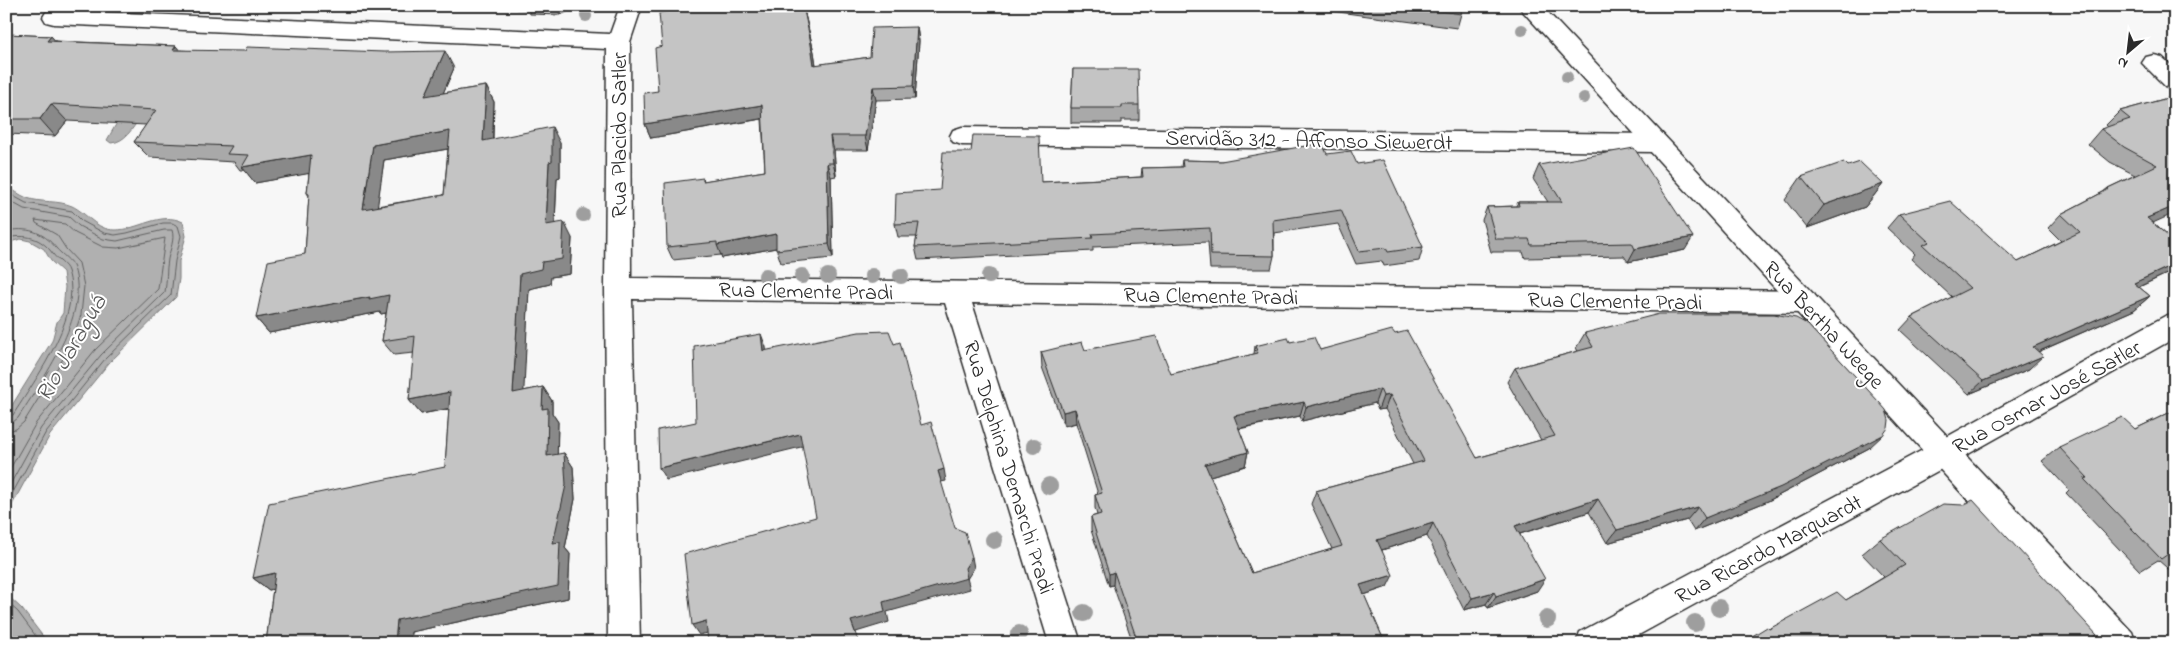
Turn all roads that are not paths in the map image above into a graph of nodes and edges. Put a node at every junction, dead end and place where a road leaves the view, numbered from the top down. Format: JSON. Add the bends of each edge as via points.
{"nodes":[{"id":1,"x":631,"y":6,"type":"edge"},
{"id":2,"x":1529,"y":6,"type":"edge"},
{"id":3,"x":54,"y":17,"type":"dead end"},
{"id":4,"x":619,"y":42,"type":"junction"},
{"id":5,"x":2154,"y":63,"type":"dead end"},
{"id":6,"x":2175,"y":82,"type":"edge"},
{"id":7,"x":962,"y":136,"type":"dead end"},
{"id":8,"x":1656,"y":142,"type":"junction"},
{"id":9,"x":618,"y":288,"type":"junction"},
{"id":10,"x":955,"y":292,"type":"junction"},
{"id":11,"x":1804,"y":302,"type":"junction"},
{"id":12,"x":2175,"y":324,"type":"edge"},
{"id":13,"x":1944,"y":453,"type":"junction"},
{"id":14,"x":624,"y":643,"type":"edge"},
{"id":15,"x":1065,"y":643,"type":"edge"},
{"id":16,"x":1592,"y":643,"type":"edge"},
{"id":17,"x":2120,"y":643,"type":"edge"}],
"edges":[{"from":1,"to":4,"type":"street"},
{"from":2,"to":8,"type":"street","name":"Rua Bertha Weege"},
{"from":3,"to":4,"type":"street","name":"Rua Placido Satler"},
{"from":4,"to":9,"type":"street","name":"Rua Placido Satler"},
{"from":5,"to":6,"type":"street"},
{"from":7,"to":8,"type":"street","name":"Servidão 312 - Affonso Siewerdt"},
{"from":8,"to":11,"type":"street","name":"Rua Bertha Weege"},
{"from":9,"to":10,"type":"street","name":"Rua Clemente Pradi"},
{"from":9,"to":14,"type":"street","name":"Rua Placido Satler"},
{"from":10,"to":11,"type":"street","name":"Rua Clemente Pradi"},
{"from":10,"to":15,"type":"street","name":"Rua Delphina Demarchi Pradi"},
{"from":11,"to":13,"type":"street","name":"Rua Bertha Weege"},
{"from":12,"to":13,"type":"street","name":"Rua Osmar José Satler"},
{"from":13,"to":16,"type":"street","name":"Rua Ricardo Marquardt"},
{"from":13,"to":17,"type":"street","name":"Rua Bertha Weege"}]}
